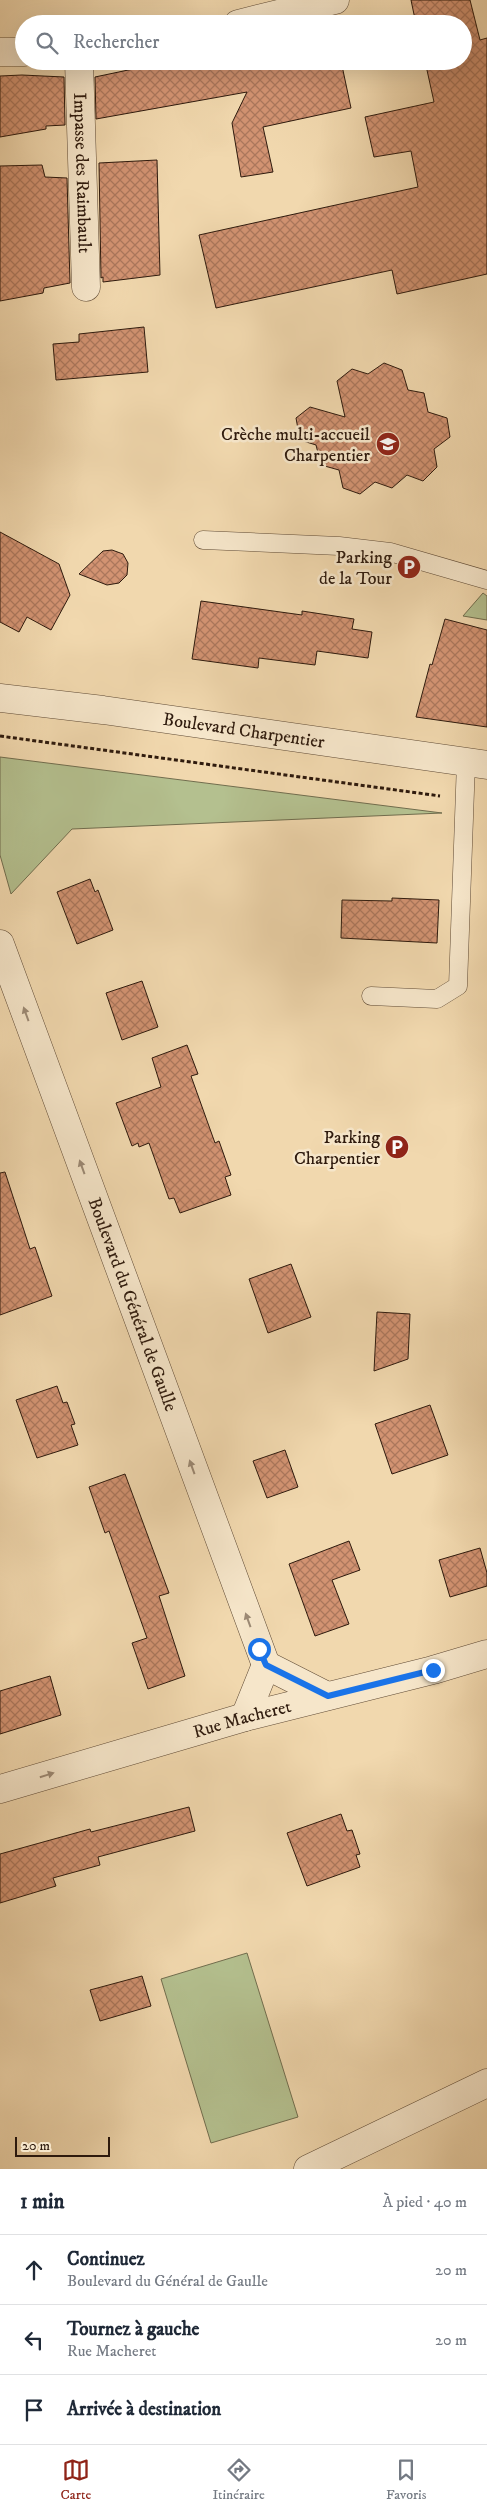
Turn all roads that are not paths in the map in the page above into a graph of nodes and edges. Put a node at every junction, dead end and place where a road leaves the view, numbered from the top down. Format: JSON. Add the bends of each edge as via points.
{"nodes":[{"id":1,"x":335,"y":0,"type":"edge"},
{"id":2,"x":274,"y":15,"type":"edge"},
{"id":3,"x":0,"y":52,"type":"edge"},
{"id":4,"x":15,"y":52,"type":"edge"},
{"id":5,"x":79,"y":70,"type":"edge"},
{"id":6,"x":86,"y":287,"type":"dead end"},
{"id":7,"x":203,"y":540,"type":"dead end"},
{"id":8,"x":487,"y":580,"type":"edge"},
{"id":9,"x":0,"y":698,"type":"edge"},
{"id":10,"x":476,"y":763,"type":"edge"},
{"id":11,"x":0,"y":944,"type":"edge"},
{"id":12,"x":371,"y":996,"type":"dead end"},
{"id":13,"x":487,"y":1654,"type":"edge"},
{"id":14,"x":266,"y":1665,"type":"junction"},
{"id":15,"x":328,"y":1696,"type":"junction"},
{"id":16,"x":245,"y":1717,"type":"junction"},
{"id":17,"x":0,"y":1789,"type":"edge"},
{"id":18,"x":487,"y":2083,"type":"edge"},
{"id":19,"x":308,"y":2169,"type":"edge"}],
"edges":[{"from":1,"to":2,"type":"street"},
{"from":3,"to":4,"type":"street"},
{"from":5,"to":6,"type":"street","name":"Impasse des Raimbault"},
{"from":7,"to":8,"type":"lane","via":[[339,546],[390,552]]},
{"from":9,"to":10,"type":"street","name":"Boulevard Charpentier"},
{"from":10,"to":12,"type":"lane","via":[[465,799],[458,986],[437,999]]},
{"from":14,"to":11,"type":"street","name":"Boulevard du Général de Gaulle","one_way":true},
{"from":13,"to":15,"type":"street","name":"Rue Macheret"},
{"from":14,"to":15,"type":"street"},
{"from":14,"to":16,"type":"street"},
{"from":15,"to":16,"type":"street","name":"Rue Macheret"},
{"from":17,"to":16,"type":"street","name":"Rue Macheret","one_way":true},
{"from":18,"to":19,"type":"street"}]}
